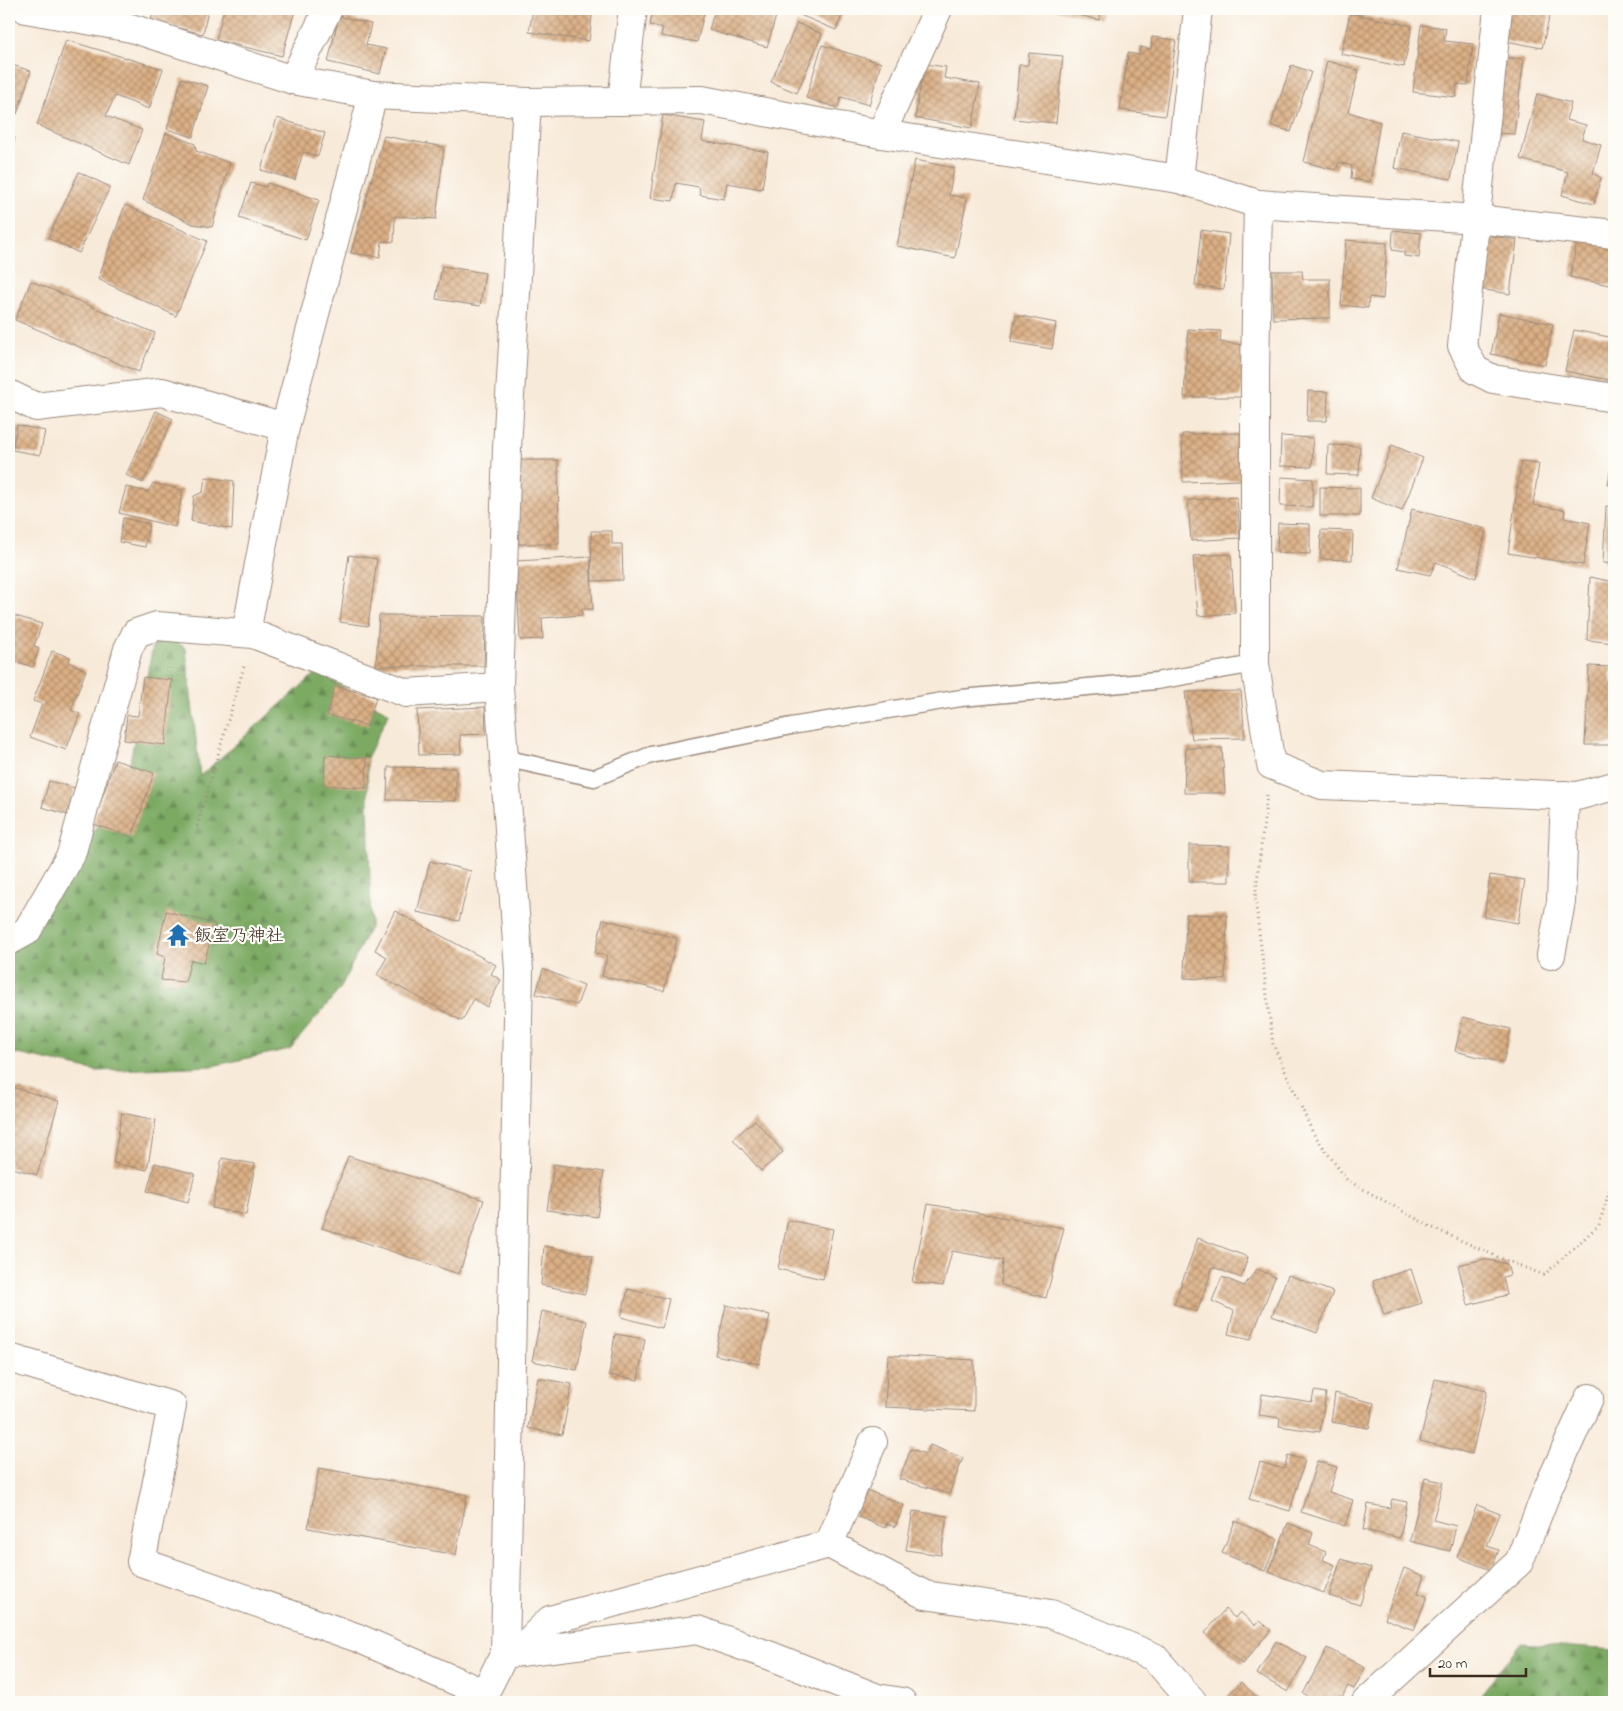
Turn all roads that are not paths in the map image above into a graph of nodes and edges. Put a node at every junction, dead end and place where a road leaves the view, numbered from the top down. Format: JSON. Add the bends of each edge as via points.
{"nodes":[{"id":1,"x":26,"y":9,"type":"edge"},
{"id":2,"x":328,"y":9,"type":"edge"},
{"id":3,"x":633,"y":9,"type":"edge"},
{"id":4,"x":938,"y":9,"type":"edge"},
{"id":5,"x":1198,"y":9,"type":"edge"},
{"id":6,"x":1498,"y":9,"type":"edge"},
{"id":7,"x":293,"y":80,"type":"junction"},
{"id":8,"x":373,"y":95,"type":"junction"},
{"id":9,"x":622,"y":100,"type":"junction"},
{"id":10,"x":527,"y":102,"type":"junction"},
{"id":11,"x":881,"y":134,"type":"junction"},
{"id":12,"x":1179,"y":179,"type":"junction"},
{"id":13,"x":1258,"y":204,"type":"junction"},
{"id":14,"x":1476,"y":219,"type":"junction"},
{"id":15,"x":1614,"y":234,"type":"edge"},
{"id":16,"x":9,"y":394,"type":"edge"},
{"id":17,"x":1614,"y":398,"type":"edge"},
{"id":18,"x":285,"y":427,"type":"junction"},
{"id":19,"x":249,"y":634,"type":"junction"},
{"id":20,"x":1255,"y":664,"type":"junction"},
{"id":21,"x":499,"y":687,"type":"junction"},
{"id":22,"x":504,"y":758,"type":"junction"},
{"id":23,"x":1614,"y":786,"type":"edge"},
{"id":24,"x":1565,"y":795,"type":"junction"},
{"id":25,"x":9,"y":942,"type":"edge"},
{"id":26,"x":1551,"y":955,"type":"dead end"},
{"id":27,"x":9,"y":1358,"type":"edge"},
{"id":28,"x":1589,"y":1398,"type":"dead end"},
{"id":29,"x":873,"y":1442,"type":"dead end"},
{"id":30,"x":829,"y":1544,"type":"junction"},
{"id":31,"x":512,"y":1653,"type":"junction"},
{"id":32,"x":482,"y":1698,"type":"edge"},
{"id":33,"x":902,"y":1702,"type":"edge"},
{"id":34,"x":1193,"y":1702,"type":"edge"},
{"id":35,"x":1366,"y":1702,"type":"edge"}],
"edges":[{"from":1,"to":7,"type":"street","via":[[131,28]]},
{"from":2,"to":7,"type":"street"},
{"from":3,"to":9,"type":"street"},
{"from":4,"to":11,"type":"street"},
{"from":5,"to":12,"type":"street"},
{"from":6,"to":14,"type":"street"},
{"from":7,"to":8,"type":"street"},
{"from":8,"to":10,"type":"street"},
{"from":8,"to":18,"type":"street"},
{"from":9,"to":10,"type":"street"},
{"from":9,"to":11,"type":"street","via":[[702,100]]},
{"from":10,"to":21,"type":"street","via":[[507,448]]},
{"from":11,"to":12,"type":"street"},
{"from":12,"to":13,"type":"street"},
{"from":13,"to":14,"type":"street"},
{"from":13,"to":20,"type":"street"},
{"from":14,"to":15,"type":"street"},
{"from":14,"to":17,"type":"street","via":[[1462,346],[1475,370],[1493,379]]},
{"from":16,"to":18,"type":"street","via":[[36,407],[162,392]]},
{"from":18,"to":19,"type":"street"},
{"from":19,"to":21,"type":"street","via":[[406,693]]},
{"from":19,"to":25,"type":"street","via":[[157,626],[136,633],[128,649],[71,855],[26,931]]},
{"from":20,"to":22,"type":"lane","via":[[1156,681],[961,698],[790,726],[651,755],[594,778]]},
{"from":20,"to":24,"type":"street","via":[[1271,765],[1322,785]]},
{"from":21,"to":22,"type":"street"},
{"from":22,"to":31,"type":"street","via":[[519,971]]},
{"from":23,"to":24,"type":"street","via":[[1577,796]]},
{"from":24,"to":26,"type":"street","via":[[1561,902]]},
{"from":27,"to":32,"type":"street","via":[[172,1406],[141,1562],[358,1638]]},
{"from":28,"to":35,"type":"street","via":[[1519,1562]]},
{"from":29,"to":30,"type":"street"},
{"from":30,"to":31,"type":"street","via":[[550,1620]]},
{"from":30,"to":34,"type":"street","via":[[925,1595],[1051,1614],[1154,1657]]},
{"from":31,"to":32,"type":"street"},
{"from":31,"to":33,"type":"street","via":[[697,1630],[877,1698]]}]}
